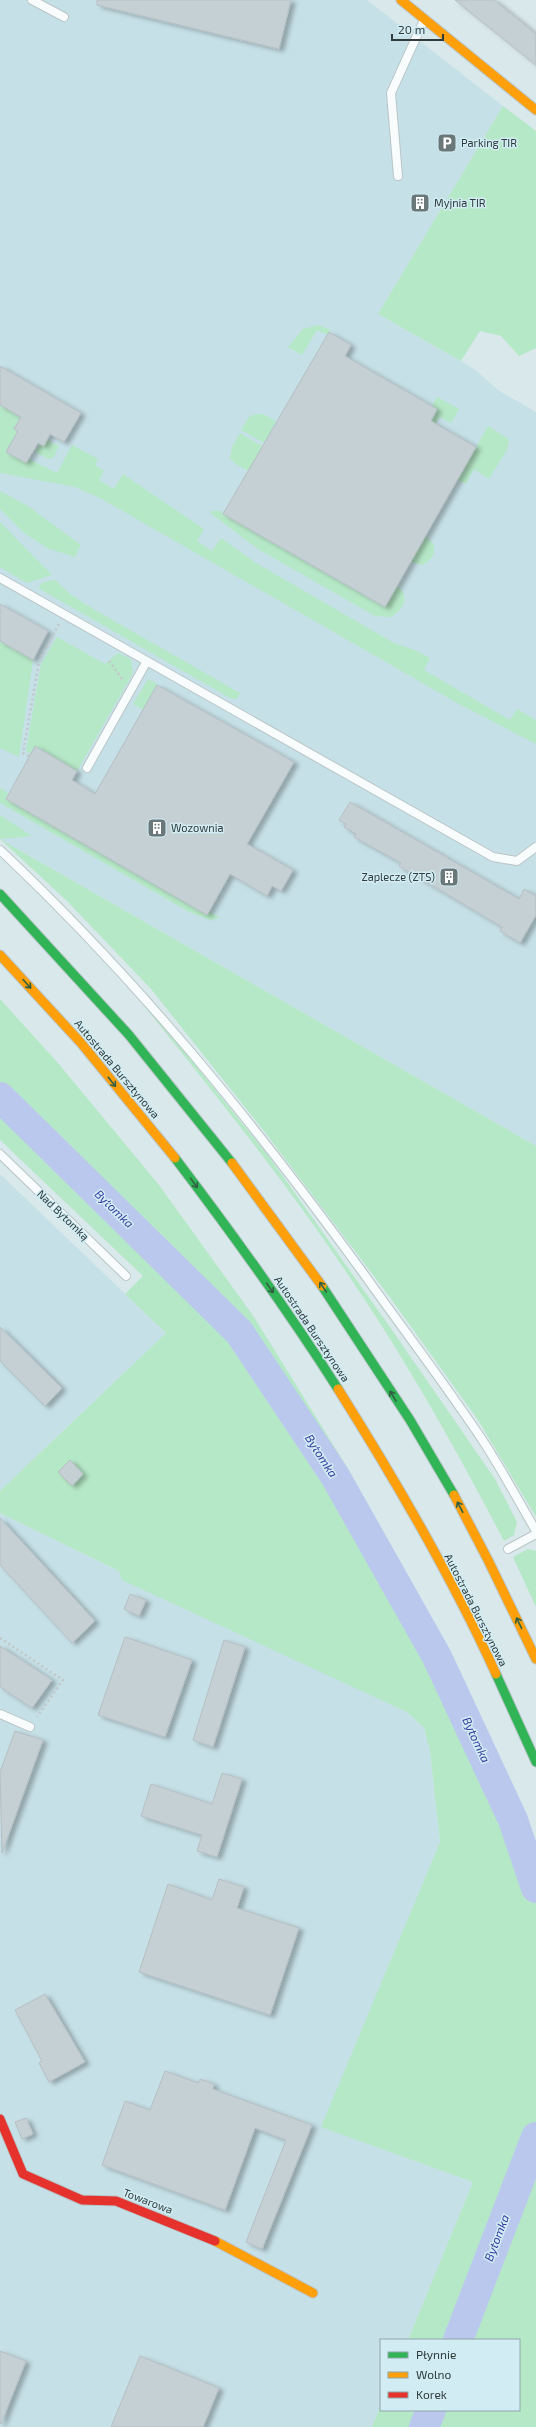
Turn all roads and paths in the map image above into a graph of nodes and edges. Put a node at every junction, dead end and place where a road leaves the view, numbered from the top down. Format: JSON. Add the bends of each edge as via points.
{"nodes":[{"id":1,"x":32,"y":0,"type":"edge"},
{"id":2,"x":401,"y":0,"type":"edge"},
{"id":3,"x":64,"y":17,"type":"dead end"},
{"id":4,"x":424,"y":19,"type":"junction"},
{"id":5,"x":536,"y":110,"type":"edge"},
{"id":6,"x":398,"y":176,"type":"dead end"},
{"id":7,"x":0,"y":578,"type":"edge"},
{"id":8,"x":64,"y":615,"type":"junction"},
{"id":9,"x":109,"y":661,"type":"dead end"},
{"id":10,"x":147,"y":661,"type":"junction"},
{"id":11,"x":127,"y":684,"type":"dead end"},
{"id":12,"x":29,"y":756,"type":"dead end"},
{"id":13,"x":87,"y":768,"type":"dead end"},
{"id":14,"x":536,"y":847,"type":"edge"},
{"id":15,"x":0,"y":850,"type":"edge"},
{"id":16,"x":0,"y":894,"type":"edge"},
{"id":17,"x":0,"y":955,"type":"edge"},
{"id":18,"x":0,"y":1154,"type":"edge"},
{"id":19,"x":126,"y":1276,"type":"dead end"},
{"id":20,"x":536,"y":1531,"type":"edge"},
{"id":21,"x":536,"y":1534,"type":"edge"},
{"id":22,"x":508,"y":1549,"type":"dead end"},
{"id":23,"x":0,"y":1638,"type":"edge"},
{"id":24,"x":536,"y":1658,"type":"edge"},
{"id":25,"x":0,"y":1714,"type":"edge"},
{"id":26,"x":30,"y":1727,"type":"joint"},
{"id":27,"x":536,"y":1762,"type":"edge"},
{"id":28,"x":0,"y":2119,"type":"edge"},
{"id":29,"x":313,"y":2293,"type":"dead end"}],
"edges":[{"from":1,"to":3,"type":"lane"},
{"from":2,"to":4,"type":"main road"},
{"from":4,"to":5,"type":"main road"},
{"from":4,"to":6,"type":"lane","via":[[391,93]]},
{"from":7,"to":8,"type":"lane"},
{"from":8,"to":10,"type":"lane"},
{"from":8,"to":12,"type":"path","via":[[39,662],[23,753]]},
{"from":9,"to":11,"type":"path"},
{"from":10,"to":13,"type":"lane"},
{"from":10,"to":14,"type":"lane","via":[[493,857],[517,862]]},
{"from":15,"to":20,"type":"lane","via":[[63,909],[116,966],[182,1039],[247,1119],[429,1364],[485,1445]]},
{"from":24,"to":16,"type":"main road","one_way":true,"via":[[458,1503],[376,1369],[276,1218],[148,1056]]},
{"from":17,"to":27,"type":"main road","name":"Autostrada Bursztynowa","one_way":true,"via":[[78,1040],[189,1176],[302,1334],[346,1402],[427,1539],[474,1629]]},
{"from":18,"to":19,"type":"lane","name":"Nad Bytomką"},
{"from":21,"to":22,"type":"lane"},
{"from":23,"to":26,"type":"path","via":[[63,1680]]},
{"from":25,"to":26,"type":"lane"},
{"from":28,"to":29,"type":"main road","name":"Towarowa","via":[[23,2174],[82,2200],[116,2201],[214,2240]]}]}
